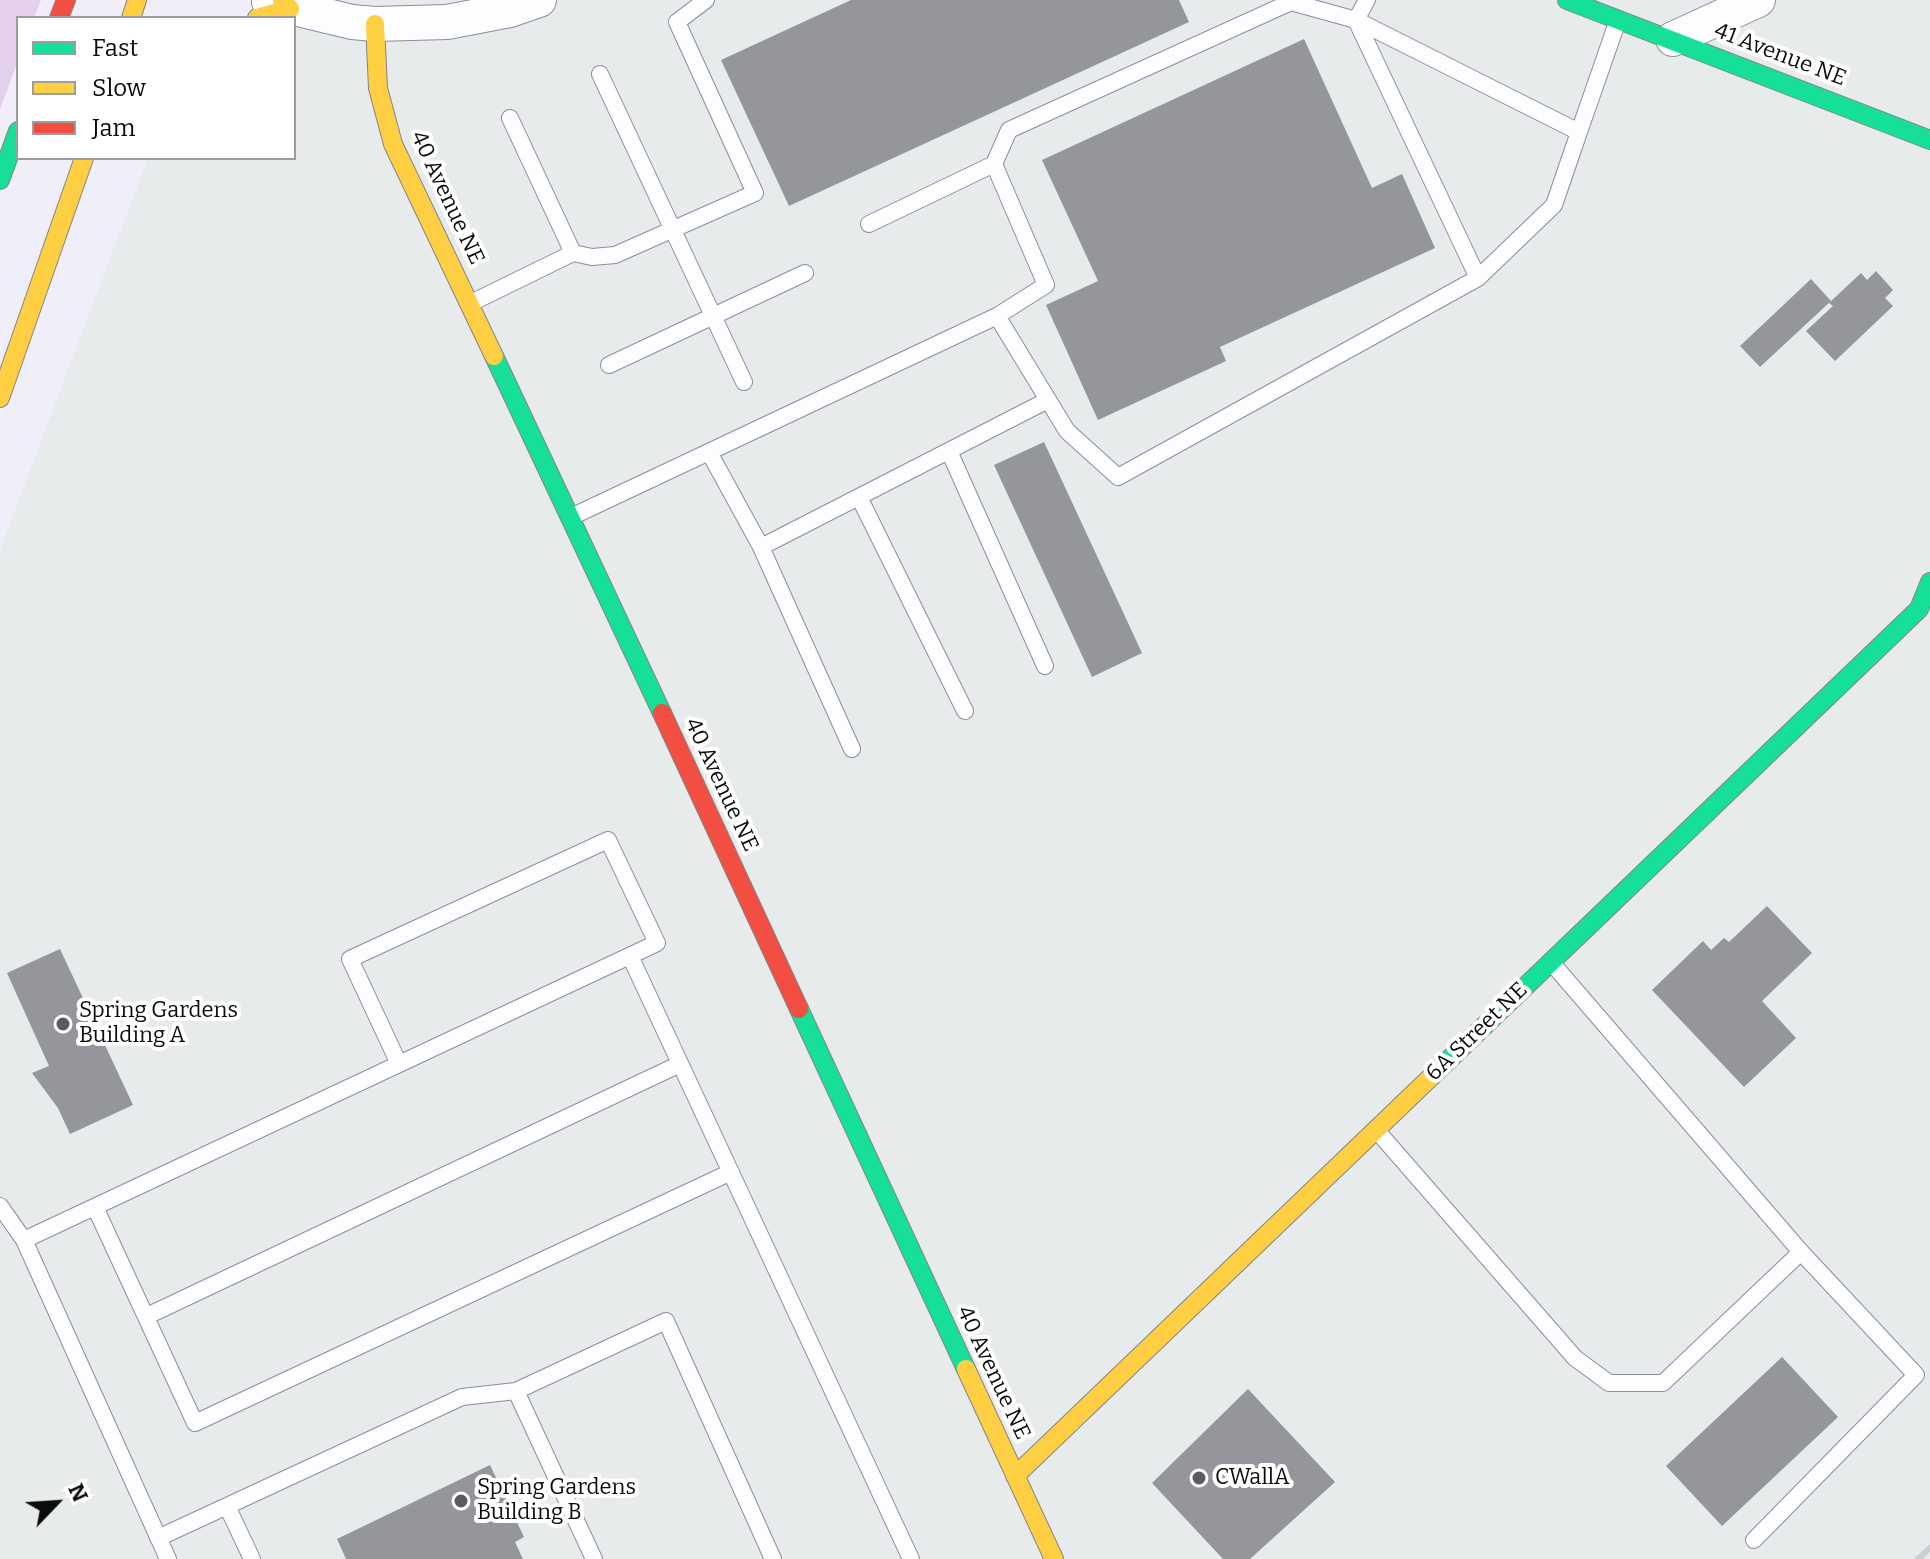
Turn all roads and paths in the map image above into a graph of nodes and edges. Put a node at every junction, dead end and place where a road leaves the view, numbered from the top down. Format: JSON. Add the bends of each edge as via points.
{"nodes":[{"id":1,"x":539,"y":0,"type":"edge"},
{"id":2,"x":706,"y":0,"type":"edge"},
{"id":3,"x":1367,"y":0,"type":"edge"},
{"id":4,"x":1567,"y":0,"type":"edge"},
{"id":5,"x":1758,"y":0,"type":"edge"},
{"id":6,"x":278,"y":3,"type":"edge"},
{"id":7,"x":260,"y":16,"type":"edge"},
{"id":8,"x":1619,"y":19,"type":"junction"},
{"id":9,"x":1356,"y":20,"type":"junction"},
{"id":10,"x":375,"y":24,"type":"junction"},
{"id":11,"x":1673,"y":39,"type":"junction"},
{"id":12,"x":600,"y":74,"type":"dead end"},
{"id":13,"x":510,"y":118,"type":"dead end"},
{"id":14,"x":1579,"y":132,"type":"junction"},
{"id":15,"x":16,"y":136,"type":"edge"},
{"id":16,"x":1930,"y":140,"type":"edge"},
{"id":17,"x":84,"y":160,"type":"edge"},
{"id":18,"x":994,"y":164,"type":"junction"},
{"id":19,"x":0,"y":180,"type":"edge"},
{"id":20,"x":869,"y":224,"type":"dead end"},
{"id":21,"x":672,"y":230,"type":"junction"},
{"id":22,"x":573,"y":253,"type":"junction"},
{"id":23,"x":805,"y":273,"type":"dead end"},
{"id":24,"x":1478,"y":278,"type":"junction"},
{"id":25,"x":470,"y":304,"type":"junction"},
{"id":26,"x":711,"y":316,"type":"junction"},
{"id":27,"x":997,"y":316,"type":"junction"},
{"id":28,"x":609,"y":365,"type":"dead end"},
{"id":29,"x":744,"y":382,"type":"dead end"},
{"id":30,"x":0,"y":398,"type":"edge"},
{"id":31,"x":1048,"y":400,"type":"junction"},
{"id":32,"x":949,"y":451,"type":"junction"},
{"id":33,"x":709,"y":452,"type":"junction"},
{"id":34,"x":859,"y":497,"type":"junction"},
{"id":35,"x":571,"y":517,"type":"junction"},
{"id":36,"x":761,"y":547,"type":"junction"},
{"id":37,"x":1930,"y":582,"type":"edge"},
{"id":38,"x":1045,"y":666,"type":"dead end"},
{"id":39,"x":965,"y":711,"type":"dead end"},
{"id":40,"x":852,"y":749,"type":"dead end"},
{"id":41,"x":630,"y":956,"type":"junction"},
{"id":42,"x":1550,"y":961,"type":"junction"},
{"id":43,"x":399,"y":1064,"type":"junction"},
{"id":44,"x":680,"y":1064,"type":"junction"},
{"id":45,"x":1377,"y":1130,"type":"junction"},
{"id":46,"x":731,"y":1172,"type":"junction"},
{"id":47,"x":0,"y":1206,"type":"edge"},
{"id":48,"x":95,"y":1207,"type":"junction"},
{"id":49,"x":24,"y":1240,"type":"junction"},
{"id":50,"x":1801,"y":1252,"type":"junction"},
{"id":51,"x":147,"y":1316,"type":"junction"},
{"id":52,"x":516,"y":1391,"type":"junction"},
{"id":53,"x":1015,"y":1476,"type":"junction"},
{"id":54,"x":227,"y":1506,"type":"junction"},
{"id":55,"x":158,"y":1538,"type":"junction"},
{"id":56,"x":1754,"y":1540,"type":"dead end"},
{"id":57,"x":168,"y":1559,"type":"edge"},
{"id":58,"x":252,"y":1559,"type":"edge"},
{"id":59,"x":594,"y":1559,"type":"edge"},
{"id":60,"x":773,"y":1559,"type":"edge"},
{"id":61,"x":911,"y":1559,"type":"edge"},
{"id":62,"x":1054,"y":1559,"type":"edge"}],
"edges":[{"from":1,"to":10,"type":"street","via":[[447,22]]},
{"from":2,"to":21,"type":"lane","via":[[677,22],[755,193]]},
{"from":3,"to":9,"type":"lane"},
{"from":4,"to":8,"type":"street","name":"41 Avenue NE"},
{"from":5,"to":11,"type":"street"},
{"from":6,"to":7,"type":"street"},
{"from":6,"to":10,"type":"street"},
{"from":8,"to":11,"type":"street","name":"41 Avenue NE"},
{"from":8,"to":14,"type":"lane"},
{"from":9,"to":14,"type":"lane"},
{"from":9,"to":18,"type":"lane","via":[[1291,2],[1009,130]]},
{"from":9,"to":24,"type":"lane"},
{"from":10,"to":25,"type":"street","name":"40 Avenue NE","via":[[378,88],[393,144]]},
{"from":11,"to":16,"type":"street","name":"41 Avenue NE"},
{"from":12,"to":21,"type":"lane"},
{"from":13,"to":22,"type":"lane"},
{"from":14,"to":24,"type":"lane","via":[[1554,205]]},
{"from":15,"to":19,"type":"street"},
{"from":17,"to":30,"type":"street"},
{"from":18,"to":20,"type":"lane"},
{"from":18,"to":27,"type":"lane","via":[[1046,285]]},
{"from":21,"to":22,"type":"lane","via":[[615,255]]},
{"from":21,"to":26,"type":"lane"},
{"from":22,"to":25,"type":"lane"},
{"from":23,"to":26,"type":"lane"},
{"from":24,"to":31,"type":"lane","via":[[1118,477],[1067,431]]},
{"from":25,"to":35,"type":"street","name":"40 Avenue NE"},
{"from":26,"to":28,"type":"lane"},
{"from":26,"to":29,"type":"lane"},
{"from":27,"to":31,"type":"lane"},
{"from":27,"to":33,"type":"lane"},
{"from":31,"to":32,"type":"lane"},
{"from":32,"to":34,"type":"lane"},
{"from":32,"to":38,"type":"lane"},
{"from":33,"to":35,"type":"lane"},
{"from":33,"to":36,"type":"lane"},
{"from":34,"to":36,"type":"lane"},
{"from":34,"to":39,"type":"lane"},
{"from":35,"to":53,"type":"street","name":"40 Avenue NE"},
{"from":36,"to":40,"type":"lane"},
{"from":37,"to":42,"type":"street","name":"6A Street NE","via":[[1919,609]]},
{"from":41,"to":43,"type":"lane"},
{"from":41,"to":43,"type":"lane","via":[[657,943],[608,840],[350,959]]},
{"from":41,"to":44,"type":"lane"},
{"from":42,"to":45,"type":"street","name":"6A Street NE"},
{"from":42,"to":50,"type":"lane"},
{"from":43,"to":48,"type":"lane"},
{"from":44,"to":46,"type":"lane"},
{"from":44,"to":51,"type":"lane"},
{"from":45,"to":50,"type":"lane","via":[[1575,1358],[1609,1383],[1663,1383]]},
{"from":45,"to":53,"type":"street","name":"6A Street NE"},
{"from":46,"to":51,"type":"lane","via":[[195,1423]]},
{"from":46,"to":61,"type":"lane"},
{"from":47,"to":49,"type":"lane"},
{"from":48,"to":49,"type":"lane"},
{"from":48,"to":51,"type":"lane"},
{"from":49,"to":55,"type":"lane"},
{"from":50,"to":56,"type":"lane","via":[[1916,1375]]},
{"from":52,"to":54,"type":"lane","via":[[462,1397]]},
{"from":52,"to":59,"type":"lane"},
{"from":52,"to":60,"type":"lane","via":[[666,1321]]},
{"from":53,"to":62,"type":"street","name":"40 Avenue NE"},
{"from":54,"to":55,"type":"lane"},
{"from":54,"to":58,"type":"lane"},
{"from":55,"to":57,"type":"lane"}]}
